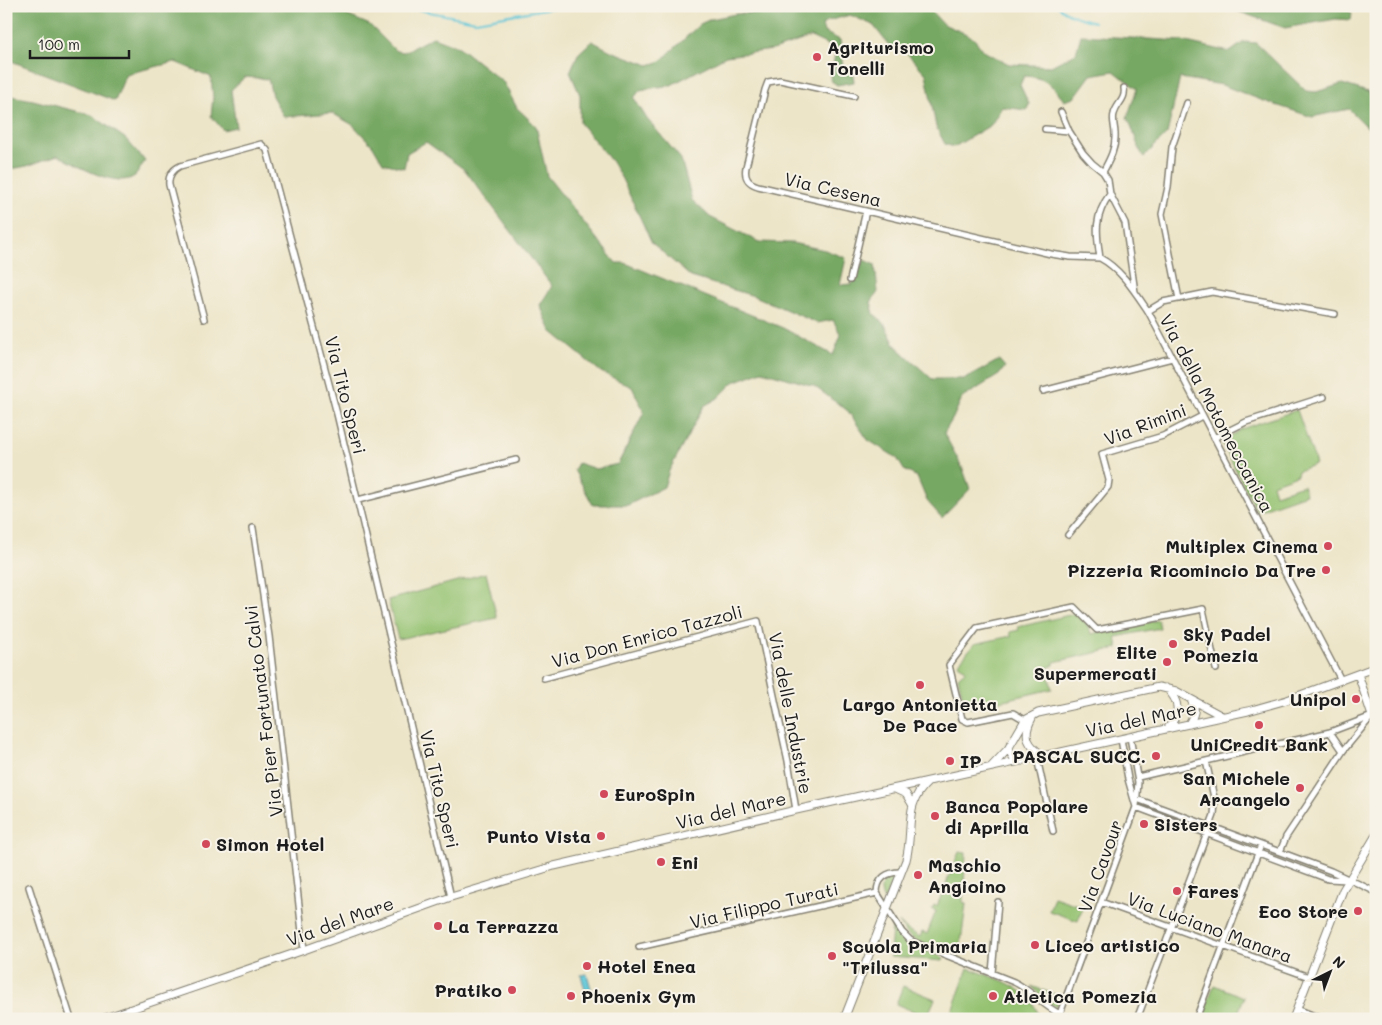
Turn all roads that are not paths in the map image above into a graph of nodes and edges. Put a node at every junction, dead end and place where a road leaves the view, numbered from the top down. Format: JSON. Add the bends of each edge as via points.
{"nodes":[{"id":1,"x":1124,"y":88,"type":"dead end"},
{"id":2,"x":854,"y":96,"type":"dead end"},
{"id":3,"x":1187,"y":103,"type":"dead end"},
{"id":4,"x":1061,"y":112,"type":"dead end"},
{"id":5,"x":1045,"y":129,"type":"dead end"},
{"id":6,"x":1069,"y":131,"type":"junction"},
{"id":7,"x":1103,"y":172,"type":"junction"},
{"id":8,"x":1110,"y":194,"type":"junction"},
{"id":9,"x":866,"y":211,"type":"junction"},
{"id":10,"x":1100,"y":258,"type":"junction"},
{"id":11,"x":850,"y":280,"type":"dead end"},
{"id":12,"x":1136,"y":293,"type":"junction"},
{"id":13,"x":1179,"y":298,"type":"junction"},
{"id":14,"x":1148,"y":311,"type":"junction"},
{"id":15,"x":1335,"y":314,"type":"dead end"},
{"id":16,"x":204,"y":318,"type":"dead end"},
{"id":17,"x":1172,"y":358,"type":"junction"},
{"id":18,"x":1043,"y":390,"type":"dead end"},
{"id":19,"x":1324,"y":397,"type":"dead end"},
{"id":20,"x":1202,"y":416,"type":"junction"},
{"id":21,"x":1214,"y":438,"type":"junction"},
{"id":22,"x":516,"y":460,"type":"dead end"},
{"id":23,"x":358,"y":500,"type":"junction"},
{"id":24,"x":254,"y":528,"type":"dead end"},
{"id":25,"x":1068,"y":535,"type":"dead end"},
{"id":26,"x":758,"y":621,"type":"joint"},
{"id":27,"x":1376,"y":667,"type":"edge"},
{"id":28,"x":1216,"y":669,"type":"dead end"},
{"id":29,"x":1358,"y":674,"type":"junction"},
{"id":30,"x":544,"y":678,"type":"dead end"},
{"id":31,"x":1341,"y":680,"type":"junction"},
{"id":32,"x":1165,"y":688,"type":"junction"},
{"id":33,"x":1189,"y":698,"type":"junction"},
{"id":34,"x":1033,"y":715,"type":"junction"},
{"id":35,"x":1222,"y":716,"type":"junction"},
{"id":36,"x":1374,"y":718,"type":"edge"},
{"id":37,"x":1026,"y":720,"type":"junction"},
{"id":38,"x":1189,"y":724,"type":"junction"},
{"id":39,"x":1168,"y":729,"type":"junction"},
{"id":40,"x":1330,"y":732,"type":"junction"},
{"id":41,"x":1130,"y":737,"type":"junction"},
{"id":42,"x":1121,"y":739,"type":"junction"},
{"id":43,"x":1008,"y":750,"type":"junction"},
{"id":44,"x":1343,"y":751,"type":"junction"},
{"id":45,"x":1040,"y":757,"type":"junction"},
{"id":46,"x":1022,"y":761,"type":"junction"},
{"id":47,"x":1206,"y":761,"type":"junction"},
{"id":48,"x":1006,"y":765,"type":"junction"},
{"id":49,"x":990,"y":768,"type":"junction"},
{"id":50,"x":1138,"y":777,"type":"junction"},
{"id":51,"x":928,"y":782,"type":"junction"},
{"id":52,"x":894,"y":789,"type":"junction"},
{"id":53,"x":1137,"y":799,"type":"junction"},
{"id":54,"x":912,"y":804,"type":"junction"},
{"id":55,"x":1136,"y":807,"type":"junction"},
{"id":56,"x":796,"y":810,"type":"junction"},
{"id":57,"x":1209,"y":825,"type":"junction"},
{"id":58,"x":1053,"y":831,"type":"dead end"},
{"id":59,"x":1206,"y":834,"type":"junction"},
{"id":60,"x":1376,"y":835,"type":"edge"},
{"id":61,"x":1261,"y":845,"type":"junction"},
{"id":62,"x":1280,"y":852,"type":"junction"},
{"id":63,"x":1258,"y":853,"type":"junction"},
{"id":64,"x":901,"y":872,"type":"junction"},
{"id":65,"x":1348,"y":880,"type":"junction"},
{"id":66,"x":29,"y":887,"type":"dead end"},
{"id":67,"x":1376,"y":892,"type":"edge"},
{"id":68,"x":877,"y":893,"type":"junction"},
{"id":69,"x":451,"y":897,"type":"junction"},
{"id":70,"x":998,"y":902,"type":"dead end"},
{"id":71,"x":1101,"y":902,"type":"junction"},
{"id":72,"x":887,"y":908,"type":"junction"},
{"id":73,"x":1171,"y":927,"type":"junction"},
{"id":74,"x":1224,"y":946,"type":"junction"},
{"id":75,"x":639,"y":947,"type":"dead end"},
{"id":76,"x":304,"y":950,"type":"junction"},
{"id":77,"x":992,"y":974,"type":"junction"},
{"id":78,"x":1310,"y":977,"type":"junction"},
{"id":79,"x":1297,"y":1009,"type":"junction"},
{"id":80,"x":1059,"y":1016,"type":"edge"},
{"id":81,"x":71,"y":1019,"type":"edge"},
{"id":82,"x":102,"y":1019,"type":"edge"},
{"id":83,"x":844,"y":1019,"type":"edge"},
{"id":84,"x":1137,"y":1019,"type":"edge"},
{"id":85,"x":1196,"y":1019,"type":"edge"},
{"id":86,"x":1293,"y":1019,"type":"edge"},
{"id":87,"x":1322,"y":1019,"type":"edge"}],
"edges":[{"from":1,"to":7,"type":"street","via":[[1124,97],[1113,116],[1114,151]]},
{"from":2,"to":9,"type":"street","name":"Via Cesena","via":[[780,80],[770,81],[764,90],[745,173],[749,182],[758,186]]},
{"from":3,"to":13,"type":"street","via":[[1172,145],[1162,214]]},
{"from":4,"to":6,"type":"street","name":"Via della Motomeccanica"},
{"from":5,"to":6,"type":"street"},
{"from":6,"to":7,"type":"street","name":"Via della Motomeccanica","via":[[1086,157]]},
{"from":7,"to":8,"type":"street","name":"Via della Motomeccanica"},
{"from":8,"to":10,"type":"street","via":[[1101,207],[1098,222]]},
{"from":8,"to":12,"type":"street","name":"Via della Motomeccanica","via":[[1126,226]]},
{"from":9,"to":10,"type":"street","name":"Via Cesena","via":[[1051,254]]},
{"from":9,"to":11,"type":"street"},
{"from":10,"to":12,"type":"street","name":"Via della Motomeccanica","via":[[1118,272]]},
{"from":12,"to":14,"type":"street","name":"Via della Motomeccanica"},
{"from":13,"to":14,"type":"street"},
{"from":13,"to":15,"type":"street","via":[[1216,293]]},
{"from":14,"to":17,"type":"street","name":"Via della Motomeccanica"},
{"from":16,"to":23,"type":"street","name":"Via Tito Speri","via":[[169,185],[170,176],[180,166],[261,144],[267,150]]},
{"from":17,"to":18,"type":"street"},
{"from":17,"to":20,"type":"street","name":"Via della Motomeccanica"},
{"from":19,"to":21,"type":"street","via":[[1246,422]]},
{"from":20,"to":21,"type":"street","name":"Via della Motomeccanica"},
{"from":20,"to":25,"type":"street","name":"Via Rimini","via":[[1166,434],[1102,454],[1108,488]]},
{"from":21,"to":31,"type":"street","name":"Via della Motomeccanica"},
{"from":22,"to":23,"type":"street"},
{"from":23,"to":69,"type":"street","name":"Via Tito Speri"},
{"from":24,"to":76,"type":"street","name":"Via Pier Fortunato Calvi"},
{"from":26,"to":30,"type":"street","name":"Via Don Enrico Tazzoli"},
{"from":26,"to":56,"type":"street","name":"Via delle Industrie"},
{"from":27,"to":29,"type":"main road","name":"Via del Mare"},
{"from":28,"to":37,"type":"street","via":[[1203,609],[1096,630],[1074,607],[978,628],[948,665],[962,719],[968,722],[1013,713]]},
{"from":29,"to":31,"type":"main road","name":"Via del Mare"},
{"from":29,"to":36,"type":"main road"},
{"from":31,"to":35,"type":"main road","name":"Via del Mare","via":[[1287,700]]},
{"from":32,"to":33,"type":"main road"},
{"from":32,"to":34,"type":"main road"},
{"from":32,"to":39,"type":"main road","via":[[1173,695],[1177,706],[1176,718]]},
{"from":33,"to":35,"type":"main road"},
{"from":33,"to":38,"type":"main road","via":[[1195,709]]},
{"from":34,"to":37,"type":"main road"},
{"from":34,"to":45,"type":"main road","via":[[1028,727],[1028,742]]},
{"from":35,"to":38,"type":"main road","name":"Via del Mare"},
{"from":36,"to":40,"type":"street"},
{"from":36,"to":44,"type":"street"},
{"from":37,"to":43,"type":"main road"},
{"from":38,"to":39,"type":"main road","name":"Via del Mare"},
{"from":39,"to":41,"type":"main road","name":"Via del Mare"},
{"from":40,"to":44,"type":"street"},
{"from":40,"to":47,"type":"street"},
{"from":41,"to":42,"type":"main road","name":"Via del Mare"},
{"from":41,"to":50,"type":"street","name":"Via Cavour"},
{"from":42,"to":45,"type":"main road","name":"Via del Mare"},
{"from":42,"to":55,"type":"street","name":"Via Cavour"},
{"from":43,"to":46,"type":"main road"},
{"from":43,"to":48,"type":"main road"},
{"from":43,"to":49,"type":"main road"},
{"from":44,"to":62,"type":"street","via":[[1286,837]]},
{"from":45,"to":46,"type":"main road","name":"Via del Mare"},
{"from":45,"to":58,"type":"street"},
{"from":46,"to":48,"type":"main road","name":"Via del Mare"},
{"from":47,"to":50,"type":"street"},
{"from":47,"to":57,"type":"street","via":[[1215,810]]},
{"from":48,"to":49,"type":"main road","name":"Via del Mare"},
{"from":49,"to":51,"type":"main road","name":"Via del Mare"},
{"from":50,"to":53,"type":"street","name":"Via Cavour"},
{"from":51,"to":52,"type":"main road","name":"Via del Mare"},
{"from":51,"to":54,"type":"main road"},
{"from":52,"to":54,"type":"main road","via":[[907,795]]},
{"from":52,"to":56,"type":"main road","name":"Via del Mare"},
{"from":53,"to":55,"type":"street","name":"Via Cavour"},
{"from":53,"to":57,"type":"street"},
{"from":54,"to":64,"type":"main road","via":[[910,842]]},
{"from":55,"to":59,"type":"street"},
{"from":55,"to":71,"type":"street","name":"Via Cavour"},
{"from":56,"to":69,"type":"main road","name":"Via del Mare","via":[[576,860]]},
{"from":57,"to":59,"type":"street"},
{"from":57,"to":61,"type":"street"},
{"from":59,"to":63,"type":"street"},
{"from":59,"to":73,"type":"street"},
{"from":60,"to":65,"type":"main road"},
{"from":61,"to":62,"type":"street"},
{"from":61,"to":63,"type":"street"},
{"from":62,"to":65,"type":"street"},
{"from":63,"to":65,"type":"street","via":[[1328,879]]},
{"from":63,"to":74,"type":"street"},
{"from":64,"to":68,"type":"street","via":[[884,876],[878,883]]},
{"from":64,"to":72,"type":"main road"},
{"from":65,"to":67,"type":"street"},
{"from":65,"to":78,"type":"main road"},
{"from":66,"to":81,"type":"street"},
{"from":68,"to":72,"type":"street"},
{"from":68,"to":75,"type":"street","name":"Via Filippo Turati"},
{"from":69,"to":76,"type":"main road","name":"Via del Mare"},
{"from":70,"to":77,"type":"street"},
{"from":71,"to":73,"type":"street","name":"Via Luciano Manara"},
{"from":71,"to":80,"type":"street","name":"Via Cavour"},
{"from":72,"to":77,"type":"street","via":[[910,940]]},
{"from":72,"to":83,"type":"main road"},
{"from":73,"to":74,"type":"street","name":"Via Luciano Manara"},
{"from":73,"to":84,"type":"street"},
{"from":74,"to":78,"type":"street","name":"Via Luciano Manara"},
{"from":74,"to":85,"type":"street"},
{"from":76,"to":82,"type":"main road","name":"Via del Mare"},
{"from":77,"to":80,"type":"street","via":[[1022,986]]},
{"from":78,"to":79,"type":"main road"},
{"from":79,"to":86,"type":"main road"},
{"from":79,"to":87,"type":"street"}]}
